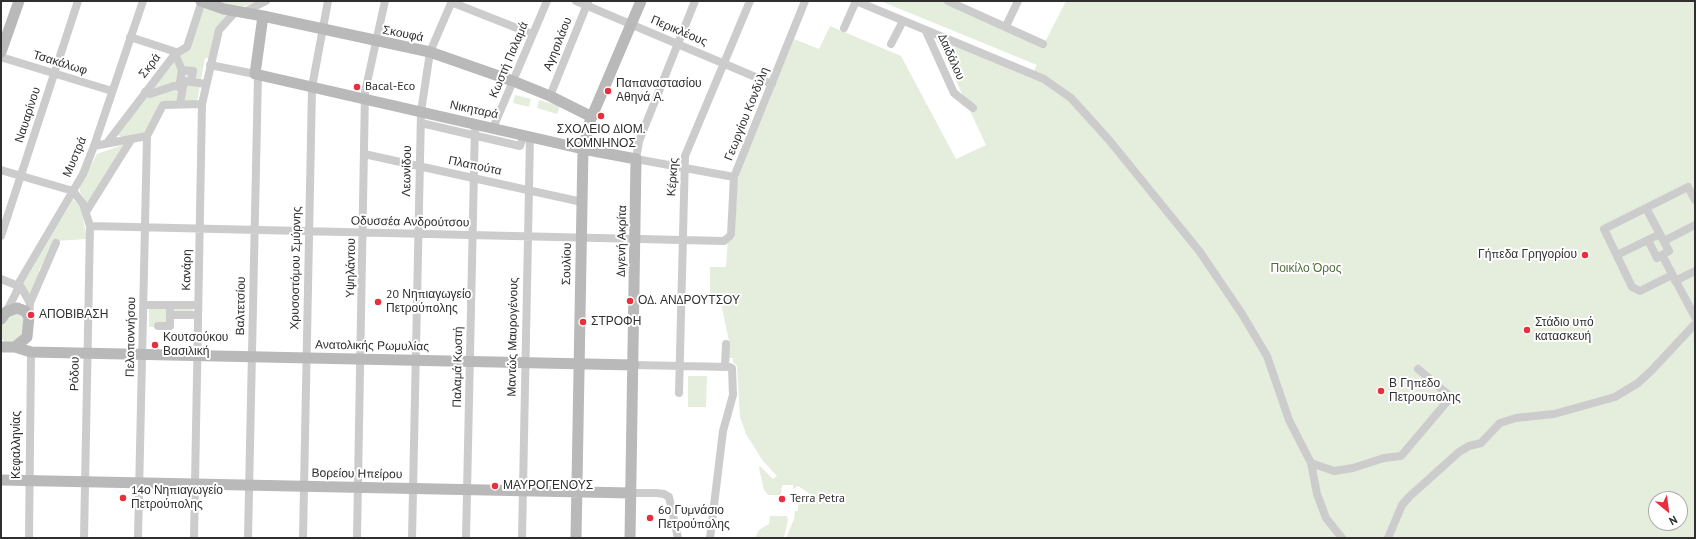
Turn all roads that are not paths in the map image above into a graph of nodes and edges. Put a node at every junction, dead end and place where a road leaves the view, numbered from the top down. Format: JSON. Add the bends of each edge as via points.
{"nodes":[{"id":1,"x":19,"y":1,"type":"edge"},
{"id":2,"x":78,"y":1,"type":"edge"},
{"id":3,"x":143,"y":1,"type":"edge"},
{"id":4,"x":202,"y":1,"type":"edge"},
{"id":5,"x":266,"y":1,"type":"edge"},
{"id":6,"x":328,"y":1,"type":"edge"},
{"id":7,"x":385,"y":1,"type":"edge"},
{"id":8,"x":452,"y":1,"type":"edge"},
{"id":9,"x":547,"y":1,"type":"edge"},
{"id":10,"x":576,"y":1,"type":"edge"},
{"id":11,"x":642,"y":1,"type":"edge"},
{"id":12,"x":695,"y":1,"type":"edge"},
{"id":13,"x":750,"y":1,"type":"edge"},
{"id":14,"x":804,"y":1,"type":"edge"},
{"id":15,"x":856,"y":1,"type":"edge"},
{"id":16,"x":948,"y":1,"type":"edge"},
{"id":17,"x":1018,"y":1,"type":"edge"},
{"id":18,"x":588,"y":3,"type":"edge"},
{"id":19,"x":867,"y":3,"type":"edge"},
{"id":20,"x":964,"y":4,"type":"edge"},
{"id":21,"x":240,"y":11,"type":"junction"},
{"id":22,"x":264,"y":16,"type":"junction"},
{"id":23,"x":903,"y":21,"type":"junction"},
{"id":24,"x":632,"y":24,"type":"junction"},
{"id":25,"x":1006,"y":26,"type":"junction"},
{"id":26,"x":322,"y":28,"type":"junction"},
{"id":27,"x":844,"y":28,"type":"dead end"},
{"id":28,"x":926,"y":31,"type":"junction"},
{"id":29,"x":532,"y":34,"type":"junction"},
{"id":30,"x":130,"y":37,"type":"junction"},
{"id":31,"x":376,"y":42,"type":"junction"},
{"id":32,"x":677,"y":44,"type":"junction"},
{"id":33,"x":891,"y":44,"type":"dead end"},
{"id":34,"x":1043,"y":44,"type":"dead end"},
{"id":35,"x":1,"y":52,"type":"edge"},
{"id":36,"x":430,"y":52,"type":"junction"},
{"id":37,"x":176,"y":53,"type":"junction"},
{"id":38,"x":1,"y":57,"type":"edge"},
{"id":39,"x":724,"y":63,"type":"junction"},
{"id":40,"x":210,"y":65,"type":"junction"},
{"id":41,"x":182,"y":70,"type":"junction"},
{"id":42,"x":54,"y":74,"type":"junction"},
{"id":43,"x":256,"y":74,"type":"junction"},
{"id":44,"x":513,"y":81,"type":"junction"},
{"id":45,"x":191,"y":82,"type":"junction"},
{"id":46,"x":206,"y":84,"type":"junction"},
{"id":47,"x":772,"y":84,"type":"junction"},
{"id":48,"x":181,"y":87,"type":"junction"},
{"id":49,"x":312,"y":87,"type":"junction"},
{"id":50,"x":112,"y":91,"type":"junction"},
{"id":51,"x":145,"y":92,"type":"junction"},
{"id":52,"x":550,"y":96,"type":"junction"},
{"id":53,"x":364,"y":99,"type":"junction"},
{"id":54,"x":180,"y":104,"type":"junction"},
{"id":55,"x":202,"y":104,"type":"junction"},
{"id":56,"x":973,"y":108,"type":"dead end"},
{"id":57,"x":421,"y":117,"type":"junction"},
{"id":58,"x":592,"y":117,"type":"junction"},
{"id":59,"x":475,"y":124,"type":"junction"},
{"id":60,"x":462,"y":127,"type":"junction"},
{"id":61,"x":497,"y":132,"type":"junction"},
{"id":62,"x":475,"y":135,"type":"junction"},
{"id":63,"x":147,"y":136,"type":"junction"},
{"id":64,"x":525,"y":139,"type":"junction"},
{"id":65,"x":130,"y":140,"type":"junction"},
{"id":66,"x":503,"y":142,"type":"joint"},
{"id":67,"x":107,"y":143,"type":"junction"},
{"id":68,"x":94,"y":146,"type":"junction"},
{"id":69,"x":582,"y":149,"type":"junction"},
{"id":70,"x":364,"y":154,"type":"junction"},
{"id":71,"x":636,"y":159,"type":"junction"},
{"id":72,"x":419,"y":166,"type":"junction"},
{"id":73,"x":684,"y":166,"type":"junction"},
{"id":74,"x":1,"y":170,"type":"edge"},
{"id":75,"x":20,"y":176,"type":"junction"},
{"id":76,"x":734,"y":177,"type":"junction"},
{"id":77,"x":474,"y":178,"type":"junction"},
{"id":78,"x":529,"y":190,"type":"junction"},
{"id":79,"x":73,"y":191,"type":"junction"},
{"id":80,"x":1695,"y":200,"type":"edge"},
{"id":81,"x":582,"y":202,"type":"junction"},
{"id":82,"x":1646,"y":208,"type":"junction"},
{"id":83,"x":86,"y":212,"type":"junction"},
{"id":84,"x":1695,"y":225,"type":"edge"},
{"id":85,"x":90,"y":226,"type":"junction"},
{"id":86,"x":146,"y":228,"type":"junction"},
{"id":87,"x":199,"y":229,"type":"junction"},
{"id":88,"x":254,"y":230,"type":"junction"},
{"id":89,"x":309,"y":232,"type":"junction"},
{"id":90,"x":363,"y":233,"type":"junction"},
{"id":91,"x":418,"y":234,"type":"junction"},
{"id":92,"x":473,"y":235,"type":"junction"},
{"id":93,"x":1,"y":236,"type":"edge"},
{"id":94,"x":527,"y":236,"type":"junction"},
{"id":95,"x":581,"y":237,"type":"junction"},
{"id":96,"x":1662,"y":237,"type":"junction"},
{"id":97,"x":636,"y":238,"type":"junction"},
{"id":98,"x":684,"y":239,"type":"junction"},
{"id":99,"x":729,"y":239,"type":"joint"},
{"id":100,"x":1648,"y":240,"type":"junction"},
{"id":101,"x":56,"y":243,"type":"dead end"},
{"id":102,"x":35,"y":255,"type":"junction"},
{"id":103,"x":1616,"y":255,"type":"junction"},
{"id":104,"x":1662,"y":255,"type":"junction"},
{"id":105,"x":47,"y":261,"type":"junction"},
{"id":106,"x":1695,"y":272,"type":"edge"},
{"id":107,"x":1674,"y":278,"type":"junction"},
{"id":108,"x":1,"y":279,"type":"edge"},
{"id":109,"x":18,"y":285,"type":"junction"},
{"id":110,"x":30,"y":303,"type":"junction"},
{"id":111,"x":144,"y":305,"type":"junction"},
{"id":112,"x":170,"y":305,"type":"junction"},
{"id":113,"x":198,"y":306,"type":"junction"},
{"id":114,"x":3,"y":315,"type":"edge"},
{"id":115,"x":170,"y":315,"type":"junction"},
{"id":116,"x":192,"y":315,"type":"dead end"},
{"id":117,"x":29,"y":317,"type":"junction"},
{"id":118,"x":1695,"y":317,"type":"edge"},
{"id":119,"x":1695,"y":324,"type":"edge"},
{"id":120,"x":158,"y":326,"type":"dead end"},
{"id":121,"x":726,"y":344,"type":"dead end"},
{"id":122,"x":6,"y":346,"type":"edge"},
{"id":123,"x":31,"y":352,"type":"junction"},
{"id":124,"x":87,"y":353,"type":"junction"},
{"id":125,"x":143,"y":354,"type":"junction"},
{"id":126,"x":197,"y":356,"type":"junction"},
{"id":127,"x":252,"y":357,"type":"junction"},
{"id":128,"x":306,"y":358,"type":"junction"},
{"id":129,"x":361,"y":359,"type":"junction"},
{"id":130,"x":416,"y":360,"type":"junction"},
{"id":131,"x":470,"y":361,"type":"junction"},
{"id":132,"x":524,"y":362,"type":"junction"},
{"id":133,"x":578,"y":364,"type":"junction"},
{"id":134,"x":634,"y":365,"type":"junction"},
{"id":135,"x":680,"y":366,"type":"junction"},
{"id":136,"x":728,"y":367,"type":"junction"},
{"id":137,"x":1418,"y":369,"type":"dead end"},
{"id":138,"x":679,"y":393,"type":"dead end"},
{"id":139,"x":1311,"y":463,"type":"junction"},
{"id":140,"x":1,"y":480,"type":"edge"},
{"id":141,"x":30,"y":480,"type":"junction"},
{"id":142,"x":85,"y":481,"type":"junction"},
{"id":143,"x":139,"y":482,"type":"junction"},
{"id":144,"x":196,"y":484,"type":"junction"},
{"id":145,"x":250,"y":485,"type":"junction"},
{"id":146,"x":304,"y":486,"type":"junction"},
{"id":147,"x":358,"y":487,"type":"junction"},
{"id":148,"x":414,"y":488,"type":"junction"},
{"id":149,"x":467,"y":489,"type":"junction"},
{"id":150,"x":523,"y":490,"type":"junction"},
{"id":151,"x":577,"y":492,"type":"junction"},
{"id":152,"x":631,"y":493,"type":"junction"},
{"id":153,"x":29,"y":538,"type":"edge"},
{"id":154,"x":84,"y":538,"type":"edge"},
{"id":155,"x":138,"y":538,"type":"edge"},
{"id":156,"x":194,"y":538,"type":"edge"},
{"id":157,"x":248,"y":538,"type":"edge"},
{"id":158,"x":303,"y":538,"type":"edge"},
{"id":159,"x":357,"y":538,"type":"edge"},
{"id":160,"x":412,"y":538,"type":"edge"},
{"id":161,"x":466,"y":538,"type":"edge"},
{"id":162,"x":522,"y":538,"type":"edge"},
{"id":163,"x":576,"y":538,"type":"edge"},
{"id":164,"x":630,"y":538,"type":"edge"},
{"id":165,"x":678,"y":538,"type":"edge"},
{"id":166,"x":710,"y":538,"type":"edge"},
{"id":167,"x":1342,"y":538,"type":"edge"},
{"id":168,"x":1388,"y":538,"type":"edge"}],
"edges":[{"from":1,"to":35,"type":"street"},
{"from":2,"to":42,"type":"street","name":"Ναυαρίνου"},
{"from":3,"to":30,"type":"street","name":"Μυστρά"},
{"from":4,"to":21,"type":"street","name":"Σκουφά","via":[[224,9]]},
{"from":4,"to":37,"type":"street","name":"Σκρά","via":[[187,47]]},
{"from":5,"to":21,"type":"street"},
{"from":6,"to":26,"type":"street","name":"Χρυσοστόμου Σμύρνης"},
{"from":7,"to":31,"type":"street","name":"Υψηλάντου"},
{"from":8,"to":29,"type":"street"},
{"from":8,"to":36,"type":"street","name":"Λεωνίδου"},
{"from":9,"to":29,"type":"street","name":"Κωστή Παλαμά"},
{"from":10,"to":18,"type":"street","name":"Περικλέους"},
{"from":11,"to":24,"type":"street","name":"Σουλίου"},
{"from":12,"to":32,"type":"street","name":"Διγενή Ακρίτα"},
{"from":13,"to":39,"type":"street","name":"Κέρκης"},
{"from":14,"to":47,"type":"street","name":"Γεωργίου Κονδύλη"},
{"from":15,"to":19,"type":"street"},
{"from":15,"to":27,"type":"street"},
{"from":16,"to":20,"type":"street"},
{"from":17,"to":25,"type":"street"},
{"from":18,"to":24,"type":"street","name":"Περικλέους"},
{"from":18,"to":52,"type":"street","name":"Αγησιλάου"},
{"from":19,"to":23,"type":"street"},
{"from":20,"to":25,"type":"street"},
{"from":21,"to":22,"type":"street","name":"Σκουφά"},
{"from":21,"to":40,"type":"street","name":"Κανάρη","via":[[219,30]]},
{"from":22,"to":26,"type":"street","name":"Σκουφά"},
{"from":22,"to":43,"type":"street"},
{"from":23,"to":28,"type":"street"},
{"from":23,"to":33,"type":"street"},
{"from":24,"to":32,"type":"street","name":"Περικλέους"},
{"from":24,"to":58,"type":"street","name":"Σουλίου"},
{"from":25,"to":34,"type":"street"},
{"from":26,"to":31,"type":"street","name":"Σκουφά"},
{"from":26,"to":49,"type":"street","name":"Χρυσοστόμου Σμύρνης"},
{"from":28,"to":56,"type":"street","name":"Δαιδάλου","via":[[954,93]]},
{"from":28,"to":139,"type":"street","via":[[1044,79],[1071,98],[1109,140],[1200,252],[1242,314],[1267,356],[1290,420]]},
{"from":29,"to":44,"type":"street","name":"Κωστή Παλαμά"},
{"from":30,"to":37,"type":"street"},
{"from":30,"to":50,"type":"street","name":"Μυστρά"},
{"from":31,"to":36,"type":"street","name":"Σκουφά"},
{"from":31,"to":53,"type":"street","name":"Υψηλάντου"},
{"from":32,"to":39,"type":"street","name":"Περικλέους"},
{"from":32,"to":71,"type":"street","name":"Διγενή Ακρίτα","via":[[639,141]]},
{"from":36,"to":44,"type":"street","name":"Σκουφά"},
{"from":36,"to":57,"type":"street","name":"Λεωνίδου"},
{"from":37,"to":41,"type":"street"},
{"from":37,"to":51,"type":"street","name":"Σκρά"},
{"from":38,"to":42,"type":"street","name":"Τσακάλωφ"},
{"from":39,"to":47,"type":"street","name":"Περικλέους"},
{"from":39,"to":73,"type":"street","name":"Κέρκης","via":[[685,156]]},
{"from":40,"to":43,"type":"street","name":"Νικηταρά"},
{"from":40,"to":46,"type":"street","name":"Κανάρη"},
{"from":41,"to":45,"type":"street","via":[[193,71]]},
{"from":41,"to":48,"type":"street"},
{"from":42,"to":50,"type":"street","name":"Τσακάλωφ"},
{"from":42,"to":75,"type":"street","name":"Ναυαρίνου"},
{"from":43,"to":49,"type":"street","name":"Νικηταρά"},
{"from":43,"to":88,"type":"street","name":"Βαλτετσίου"},
{"from":44,"to":52,"type":"street","name":"Σκουφά"},
{"from":44,"to":61,"type":"street","name":"Κωστή Παλαμά"},
{"from":45,"to":46,"type":"street"},
{"from":45,"to":48,"type":"street","via":[[184,81]]},
{"from":46,"to":55,"type":"street","name":"Κανάρη"},
{"from":47,"to":76,"type":"street","name":"Γεωργίου Κονδύλη"},
{"from":48,"to":51,"type":"street","via":[[174,86],[150,94]]},
{"from":48,"to":54,"type":"street"},
{"from":49,"to":53,"type":"street","name":"Νικηταρά"},
{"from":49,"to":89,"type":"street","name":"Χρυσοστόμου Σμύρνης"},
{"from":50,"to":68,"type":"street","name":"Μυστρά"},
{"from":51,"to":67,"type":"street","name":"Σκρά"},
{"from":52,"to":58,"type":"street","name":"Σκουφά"},
{"from":53,"to":57,"type":"street","name":"Νικηταρά"},
{"from":53,"to":70,"type":"street","name":"Υψηλάντου"},
{"from":54,"to":55,"type":"street"},
{"from":54,"to":63,"type":"street","via":[[163,105]]},
{"from":55,"to":87,"type":"street","name":"Κανάρη"},
{"from":57,"to":60,"type":"street","name":"Νικηταρά"},
{"from":57,"to":72,"type":"street","name":"Λεωνίδου"},
{"from":58,"to":69,"type":"street","name":"Σουλίου"},
{"from":59,"to":60,"type":"street","name":"Νικηταρά"},
{"from":59,"to":61,"type":"street","name":"Νικηταρά"},
{"from":59,"to":62,"type":"street","name":"Παλαμά Κωστή"},
{"from":60,"to":62,"type":"street","name":"Νικηταρά"},
{"from":61,"to":62,"type":"street","name":"Νικηταρά"},
{"from":61,"to":64,"type":"street","name":"Νικηταρά"},
{"from":61,"to":66,"type":"street","name":"Κωστή Παλαμά"},
{"from":62,"to":77,"type":"street","name":"Παλαμά Κωστή"},
{"from":63,"to":65,"type":"street"},
{"from":63,"to":86,"type":"street","name":"Πελοποννήσου"},
{"from":64,"to":66,"type":"street","name":"Νικηταρά"},
{"from":64,"to":69,"type":"street","name":"Νικηταρά"},
{"from":64,"to":78,"type":"street","name":"Μαντώς Μαυρογένους"},
{"from":65,"to":67,"type":"street"},
{"from":65,"to":83,"type":"street"},
{"from":67,"to":68,"type":"street"},
{"from":68,"to":79,"type":"street","name":"Μυστρά"},
{"from":69,"to":71,"type":"street","name":"Νικηταρά"},
{"from":69,"to":81,"type":"street","name":"Σουλίου"},
{"from":70,"to":72,"type":"street","name":"Πλαπούτα"},
{"from":70,"to":90,"type":"street","name":"Υψηλάντου"},
{"from":71,"to":73,"type":"street","name":"Νικηταρά"},
{"from":71,"to":97,"type":"street","name":"Διγενή Ακρίτα"},
{"from":72,"to":77,"type":"street","name":"Πλαπούτα"},
{"from":72,"to":91,"type":"street","name":"Λεωνίδου"},
{"from":73,"to":76,"type":"street","name":"Νικηταρά"},
{"from":73,"to":98,"type":"street","name":"Κέρκης"},
{"from":74,"to":75,"type":"street"},
{"from":75,"to":79,"type":"street"},
{"from":75,"to":93,"type":"street","name":"Ναυαρίνου"},
{"from":76,"to":99,"type":"street","name":"Γεωργίου Κονδύλη"},
{"from":77,"to":78,"type":"street","name":"Πλαπούτα"},
{"from":77,"to":92,"type":"street","name":"Παλαμά Κωστή"},
{"from":78,"to":81,"type":"street","name":"Πλαπούτα"},
{"from":78,"to":94,"type":"street","name":"Μαντώς Μαυρογένους"},
{"from":79,"to":83,"type":"street","name":"Ρόδου"},
{"from":79,"to":102,"type":"street","name":"Μυστρά"},
{"from":80,"to":82,"type":"street","via":[[1688,187]]},
{"from":81,"to":95,"type":"street","name":"Σουλίου"},
{"from":82,"to":96,"type":"street"},
{"from":82,"to":103,"type":"street","via":[[1604,229]]},
{"from":83,"to":85,"type":"street","name":"Ρόδου"},
{"from":84,"to":96,"type":"street"},
{"from":85,"to":86,"type":"street","name":"Οδυσσέα Ανδρούτσου"},
{"from":85,"to":124,"type":"street","name":"Ρόδου"},
{"from":86,"to":87,"type":"street","name":"Οδυσσέα Ανδρούτσου"},
{"from":86,"to":111,"type":"street","name":"Πελοποννήσου"},
{"from":87,"to":88,"type":"street","name":"Οδυσσέα Ανδρούτσου"},
{"from":87,"to":113,"type":"street","name":"Κανάρη"},
{"from":88,"to":89,"type":"street","name":"Οδυσσέα Ανδρούτσου"},
{"from":88,"to":127,"type":"street","name":"Βαλτετσίου"},
{"from":89,"to":90,"type":"street","name":"Οδυσσέα Ανδρούτσου"},
{"from":89,"to":128,"type":"street","name":"Χρυσοστόμου Σμύρνης"},
{"from":90,"to":91,"type":"street","name":"Οδυσσέα Ανδρούτσου"},
{"from":90,"to":129,"type":"street","name":"Υψηλάντου"},
{"from":91,"to":92,"type":"street","name":"Οδυσσέα Ανδρούτσου"},
{"from":91,"to":130,"type":"street","name":"Λεωνίδου"},
{"from":92,"to":94,"type":"street","name":"Οδυσσέα Ανδρούτσου"},
{"from":92,"to":131,"type":"street","name":"Παλαμά Κωστή"},
{"from":94,"to":95,"type":"street","name":"Οδυσσέα Ανδρούτσου"},
{"from":94,"to":132,"type":"street","name":"Μαντώς Μαυρογένους"},
{"from":95,"to":97,"type":"street","name":"Οδυσσέα Ανδρούτσου"},
{"from":95,"to":133,"type":"street","name":"Σουλίου"},
{"from":96,"to":100,"type":"street"},
{"from":96,"to":104,"type":"street","via":[[1669,251]]},
{"from":97,"to":98,"type":"street","name":"Οδυσσέα Ανδρούτσου"},
{"from":97,"to":134,"type":"street","name":"Διγενή Ακρίτα"},
{"from":98,"to":99,"type":"street","name":"Οδυσσέα Ανδρούτσου"},
{"from":98,"to":135,"type":"street","name":"Κέρκης"},
{"from":100,"to":103,"type":"street"},
{"from":100,"to":104,"type":"street","via":[[1657,258]]},
{"from":101,"to":105,"type":"street"},
{"from":102,"to":105,"type":"street"},
{"from":102,"to":109,"type":"street","name":"Μυστρά"},
{"from":103,"to":107,"type":"street","via":[[1632,288],[1640,291]]},
{"from":104,"to":107,"type":"street"},
{"from":105,"to":110,"type":"street"},
{"from":106,"to":107,"type":"street"},
{"from":107,"to":118,"type":"street"},
{"from":108,"to":109,"type":"street"},
{"from":109,"to":110,"type":"street","via":[[24,290]]},
{"from":109,"to":114,"type":"street","name":"Μυστρά"},
{"from":110,"to":117,"type":"street"},
{"from":111,"to":112,"type":"street"},
{"from":111,"to":125,"type":"street","name":"Πελοποννήσου"},
{"from":112,"to":113,"type":"street"},
{"from":112,"to":115,"type":"street"},
{"from":113,"to":126,"type":"street","name":"Κανάρη"},
{"from":114,"to":117,"type":"street","via":[[12,308],[22,309]]},
{"from":115,"to":116,"type":"street"},
{"from":115,"to":120,"type":"street","via":[[170,326]]},
{"from":117,"to":122,"type":"street","via":[[27,337]]},
{"from":119,"to":168,"type":"street","via":[[1638,383],[1614,397],[1554,414],[1500,422],[1481,443],[1459,452],[1410,496],[1402,505]]},
{"from":121,"to":136,"type":"street"},
{"from":122,"to":123,"type":"street","name":"Ανατολικής Ρωμυλίας"},
{"from":123,"to":124,"type":"street","name":"Ανατολικής Ρωμυλίας"},
{"from":123,"to":141,"type":"street","name":"Κεφαλληνίας"},
{"from":124,"to":125,"type":"street","name":"Ανατολικής Ρωμυλίας"},
{"from":124,"to":142,"type":"street","name":"Ρόδου"},
{"from":125,"to":126,"type":"street","name":"Ανατολικής Ρωμυλίας"},
{"from":125,"to":143,"type":"street","name":"Πελοποννήσου"},
{"from":126,"to":127,"type":"street","name":"Ανατολικής Ρωμυλίας"},
{"from":126,"to":144,"type":"street","name":"Κανάρη"},
{"from":127,"to":128,"type":"street","name":"Ανατολικής Ρωμυλίας"},
{"from":127,"to":145,"type":"street","name":"Βαλτετσίου"},
{"from":128,"to":129,"type":"street","name":"Ανατολικής Ρωμυλίας"},
{"from":128,"to":146,"type":"street","name":"Χρυσοστόμου Σμύρνης"},
{"from":129,"to":130,"type":"street","name":"Ανατολικής Ρωμυλίας"},
{"from":129,"to":147,"type":"street","name":"Υψηλάντου"},
{"from":130,"to":131,"type":"street","name":"Ανατολικής Ρωμυλίας"},
{"from":130,"to":148,"type":"street","name":"Λεωνίδου"},
{"from":131,"to":132,"type":"street","name":"Ανατολικής Ρωμυλίας"},
{"from":131,"to":149,"type":"street","name":"Παλαμά Κωστή"},
{"from":132,"to":133,"type":"street","name":"Ανατολικής Ρωμυλίας"},
{"from":132,"to":150,"type":"street","name":"Μαντώς Μαυρογένους"},
{"from":133,"to":134,"type":"street","name":"Ανατολικής Ρωμυλίας"},
{"from":133,"to":151,"type":"street","name":"Σουλίου"},
{"from":134,"to":135,"type":"street","name":"Ανατολικής Ρωμυλίας"},
{"from":134,"to":152,"type":"street","name":"Διγενή Ακρίτα"},
{"from":135,"to":136,"type":"street","name":"Ανατολικής Ρωμυλίας"},
{"from":135,"to":138,"type":"street","name":"Κέρκης"},
{"from":136,"to":166,"type":"street","via":[[732,370],[733,395],[723,431]]},
{"from":137,"to":139,"type":"street","via":[[1451,397],[1401,456],[1334,471]]},
{"from":139,"to":167,"type":"street","via":[[1317,494],[1326,518]]},
{"from":140,"to":141,"type":"street","name":"Βορείου Ηπείρου"},
{"from":141,"to":142,"type":"street","name":"Βορείου Ηπείρου"},
{"from":141,"to":153,"type":"street","name":"Κεφαλληνίας"},
{"from":142,"to":143,"type":"street","name":"Βορείου Ηπείρου"},
{"from":142,"to":154,"type":"street","name":"Ρόδου"},
{"from":143,"to":144,"type":"street","name":"Βορείου Ηπείρου"},
{"from":143,"to":155,"type":"street","name":"Πελοποννήσου"},
{"from":144,"to":145,"type":"street","name":"Βορείου Ηπείρου"},
{"from":144,"to":156,"type":"street","name":"Κανάρη"},
{"from":145,"to":146,"type":"street","name":"Βορείου Ηπείρου"},
{"from":145,"to":157,"type":"street","name":"Βαλτετσίου"},
{"from":146,"to":147,"type":"street","name":"Βορείου Ηπείρου"},
{"from":146,"to":158,"type":"street","name":"Χρυσοστόμου Σμύρνης"},
{"from":147,"to":148,"type":"street","name":"Βορείου Ηπείρου"},
{"from":147,"to":159,"type":"street","name":"Υψηλάντου"},
{"from":148,"to":149,"type":"street","name":"Βορείου Ηπείρου"},
{"from":148,"to":160,"type":"street","name":"Λεωνίδου"},
{"from":149,"to":150,"type":"street","name":"Βορείου Ηπείρου"},
{"from":149,"to":161,"type":"street","name":"Παλαμά Κωστή"},
{"from":150,"to":151,"type":"street","name":"Βορείου Ηπείρου"},
{"from":150,"to":162,"type":"street","name":"Μαντώς Μαυρογένους"},
{"from":151,"to":152,"type":"street","name":"Βορείου Ηπείρου"},
{"from":151,"to":163,"type":"street","name":"Σουλίου"},
{"from":152,"to":164,"type":"street","name":"Διγενή Ακρίτα"},
{"from":152,"to":165,"type":"street","name":"Βορείου Ηπείρου","via":[[656,493],[669,498]]}]}
